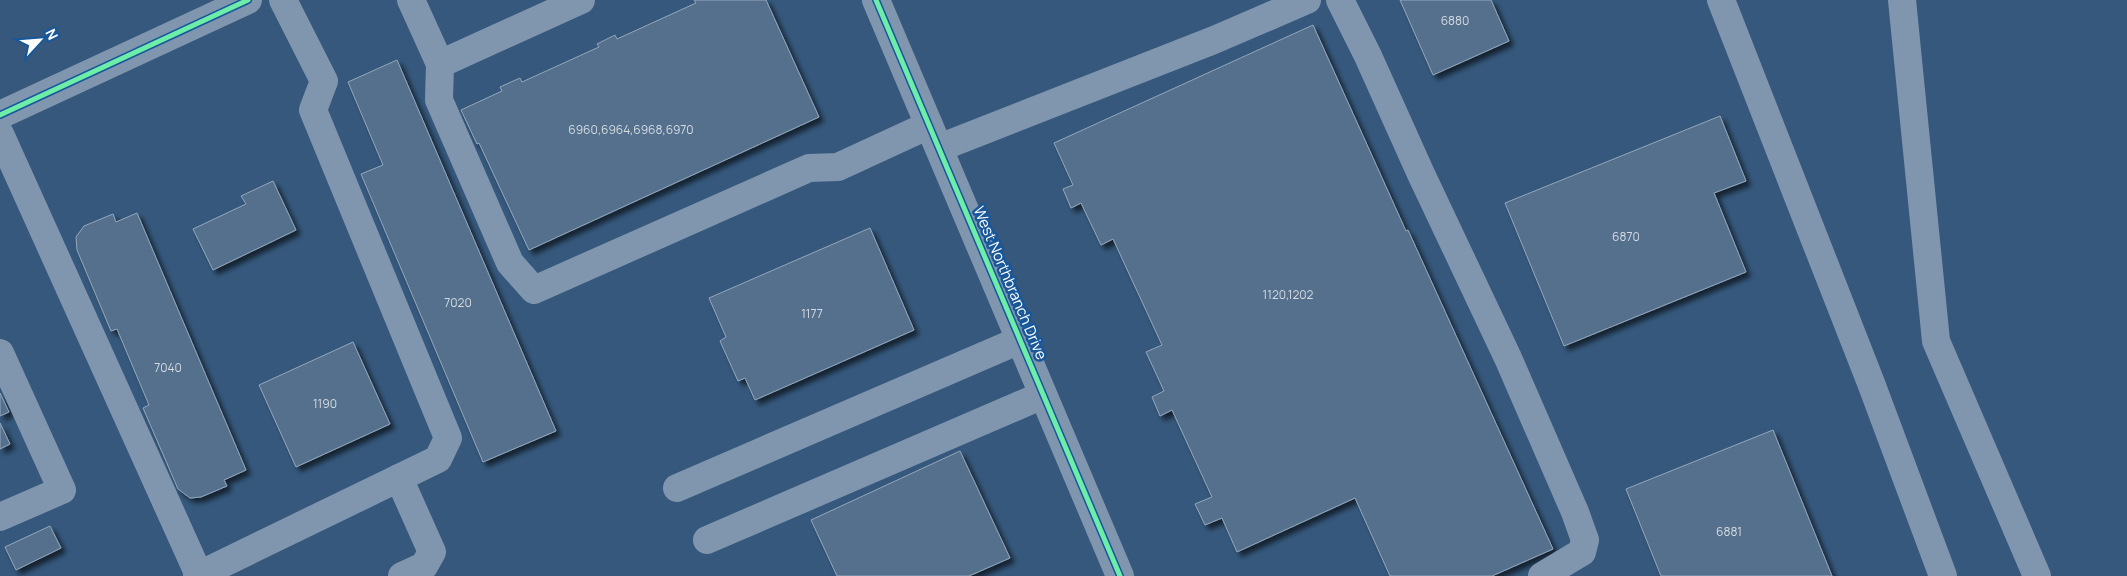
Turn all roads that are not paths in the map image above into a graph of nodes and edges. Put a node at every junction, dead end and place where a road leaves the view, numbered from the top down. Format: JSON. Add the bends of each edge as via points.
{"nodes":[{"id":1,"x":248,"y":0,"type":"edge"},
{"id":2,"x":283,"y":0,"type":"edge"},
{"id":3,"x":411,"y":0,"type":"edge"},
{"id":4,"x":581,"y":0,"type":"edge"},
{"id":5,"x":876,"y":0,"type":"edge"},
{"id":6,"x":1307,"y":0,"type":"edge"},
{"id":7,"x":1340,"y":0,"type":"edge"},
{"id":8,"x":1721,"y":0,"type":"edge"},
{"id":9,"x":1902,"y":0,"type":"edge"},
{"id":10,"x":440,"y":64,"type":"junction"},
{"id":11,"x":0,"y":115,"type":"edge"},
{"id":12,"x":0,"y":134,"type":"edge"},
{"id":13,"x":934,"y":137,"type":"junction"},
{"id":14,"x":1020,"y":340,"type":"junction"},
{"id":15,"x":0,"y":354,"type":"edge"},
{"id":16,"x":1044,"y":395,"type":"junction"},
{"id":17,"x":399,"y":478,"type":"junction"},
{"id":18,"x":677,"y":488,"type":"dead end"},
{"id":19,"x":0,"y":517,"type":"edge"},
{"id":20,"x":707,"y":540,"type":"dead end"},
{"id":21,"x":230,"y":569,"type":"edge"},
{"id":22,"x":198,"y":576,"type":"edge"},
{"id":23,"x":402,"y":576,"type":"edge"},
{"id":24,"x":1120,"y":576,"type":"edge"},
{"id":25,"x":1542,"y":576,"type":"edge"},
{"id":26,"x":1943,"y":576,"type":"edge"},
{"id":27,"x":2037,"y":576,"type":"edge"}],
"edges":[{"from":1,"to":11,"type":"street"},
{"from":2,"to":17,"type":"street","via":[[324,82],[312,110],[448,438],[438,459]]},
{"from":3,"to":10,"type":"street"},
{"from":4,"to":10,"type":"street"},
{"from":5,"to":13,"type":"street","name":"West Northbranch Drive"},
{"from":6,"to":13,"type":"street","via":[[1214,40]]},
{"from":7,"to":25,"type":"street","via":[[1508,358],[1585,540],[1582,552]]},
{"from":8,"to":26,"type":"street"},
{"from":9,"to":27,"type":"street","via":[[1936,342]]},
{"from":10,"to":13,"type":"street","via":[[439,100],[510,263],[534,290],[809,168],[838,167]]},
{"from":12,"to":22,"type":"street"},
{"from":13,"to":14,"type":"street","name":"West Northbranch Drive"},
{"from":14,"to":16,"type":"street","name":"West Northbranch Drive"},
{"from":14,"to":18,"type":"street"},
{"from":15,"to":19,"type":"street","via":[[62,490]]},
{"from":16,"to":20,"type":"street"},
{"from":16,"to":24,"type":"street","name":"West Northbranch Drive"},
{"from":17,"to":21,"type":"street"},
{"from":17,"to":23,"type":"street","via":[[432,552],[424,566]]},
{"from":21,"to":22,"type":"street"}]}
